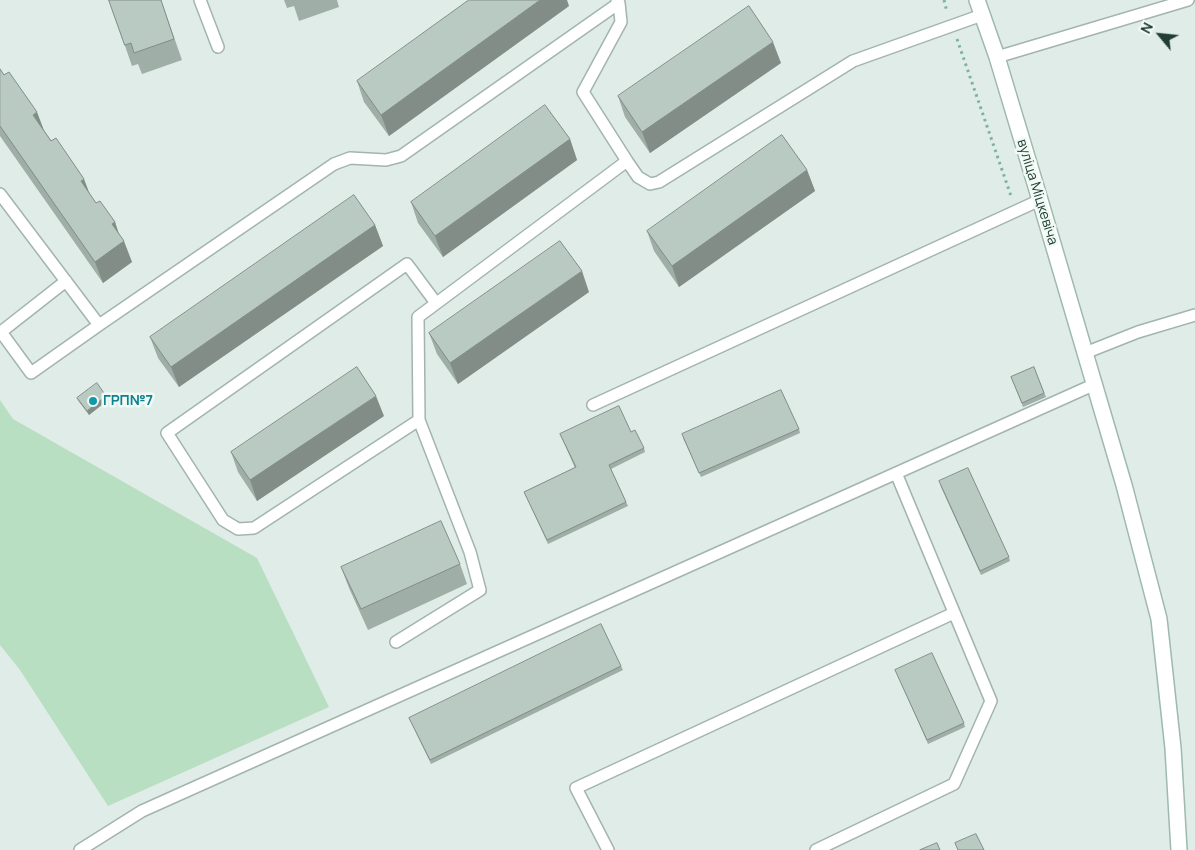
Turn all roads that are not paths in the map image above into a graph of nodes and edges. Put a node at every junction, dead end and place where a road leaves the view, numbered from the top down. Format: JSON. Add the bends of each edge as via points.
{"nodes":[{"id":1,"x":200,"y":0,"type":"edge"},
{"id":2,"x":977,"y":0,"type":"edge"},
{"id":3,"x":1188,"y":0,"type":"edge"},
{"id":4,"x":618,"y":1,"type":"edge"},
{"id":5,"x":982,"y":15,"type":"junction"},
{"id":6,"x":218,"y":47,"type":"dead end"},
{"id":7,"x":997,"y":57,"type":"junction"},
{"id":8,"x":628,"y":161,"type":"junction"},
{"id":9,"x":0,"y":194,"type":"edge"},
{"id":10,"x":1040,"y":200,"type":"junction"},
{"id":11,"x":66,"y":281,"type":"junction"},
{"id":12,"x":436,"y":303,"type":"junction"},
{"id":13,"x":1195,"y":315,"type":"edge"},
{"id":14,"x":99,"y":325,"type":"junction"},
{"id":15,"x":1085,"y":353,"type":"junction"},
{"id":16,"x":1093,"y":385,"type":"junction"},
{"id":17,"x":593,"y":405,"type":"dead end"},
{"id":18,"x":419,"y":420,"type":"junction"},
{"id":19,"x":896,"y":473,"type":"junction"},
{"id":20,"x":954,"y":613,"type":"junction"},
{"id":21,"x":396,"y":642,"type":"dead end"},
{"id":22,"x":80,"y":850,"type":"edge"},
{"id":23,"x":608,"y":850,"type":"edge"},
{"id":24,"x":816,"y":850,"type":"edge"},
{"id":25,"x":1179,"y":850,"type":"edge"}],
"edges":[{"from":1,"to":6,"type":"lane"},
{"from":2,"to":5,"type":"street","name":"вуліца Міцкевіча"},
{"from":3,"to":7,"type":"lane"},
{"from":4,"to":8,"type":"lane","via":[[621,22],[584,92]]},
{"from":4,"to":14,"type":"lane","via":[[401,156],[386,160],[350,158],[334,164]]},
{"from":5,"to":7,"type":"street","name":"вуліца Міцкевіча"},
{"from":5,"to":8,"type":"lane","via":[[853,61],[659,182],[650,184],[638,177]]},
{"from":7,"to":10,"type":"street","name":"вуліца Міцкевіча"},
{"from":8,"to":12,"type":"lane"},
{"from":9,"to":11,"type":"lane"},
{"from":10,"to":15,"type":"street","name":"вуліца Міцкевіча"},
{"from":10,"to":17,"type":"lane"},
{"from":11,"to":14,"type":"lane"},
{"from":11,"to":14,"type":"lane","via":[[1,332],[31,373]]},
{"from":12,"to":18,"type":"lane","via":[[418,317]]},
{"from":12,"to":18,"type":"lane","via":[[407,264],[167,433],[223,520],[238,530],[254,528]]},
{"from":13,"to":15,"type":"lane","via":[[1138,332]]},
{"from":15,"to":16,"type":"street","name":"вуліца Міцкевіча"},
{"from":16,"to":19,"type":"lane"},
{"from":16,"to":25,"type":"street","name":"вуліца Міцкевіча","via":[[1124,485],[1159,619],[1173,748]]},
{"from":18,"to":21,"type":"lane","via":[[470,552],[480,590]]},
{"from":19,"to":20,"type":"lane"},
{"from":19,"to":22,"type":"lane","via":[[142,811]]},
{"from":20,"to":23,"type":"lane","via":[[576,788]]},
{"from":20,"to":24,"type":"lane","via":[[991,701],[954,784]]}]}
